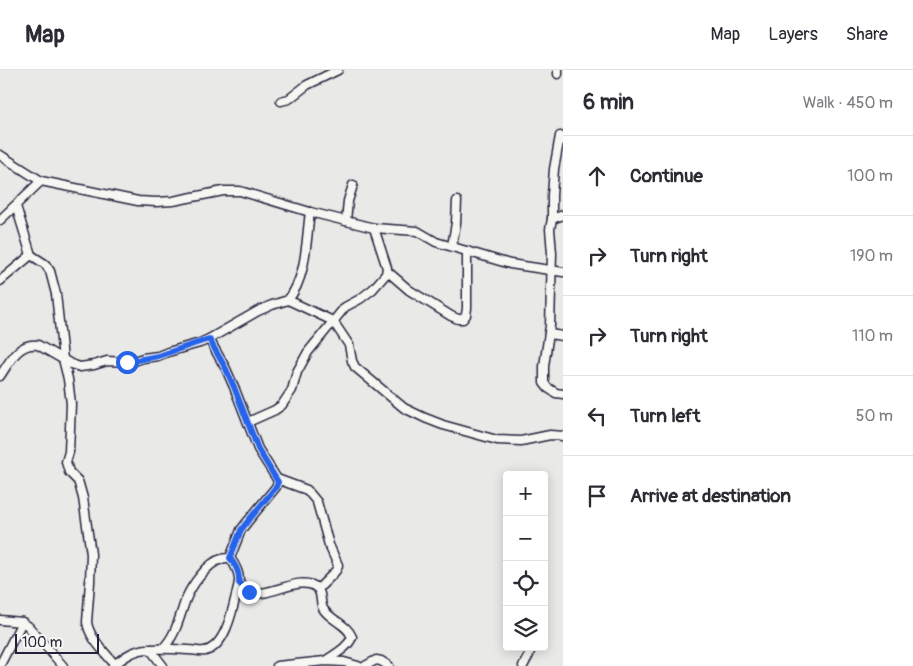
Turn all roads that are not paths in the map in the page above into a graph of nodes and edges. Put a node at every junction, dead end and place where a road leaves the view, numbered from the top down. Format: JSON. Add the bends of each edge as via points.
{"nodes":[{"id":1,"x":338,"y":70,"type":"edge"},
{"id":2,"x":281,"y":101,"type":"dead end"},
{"id":3,"x":560,"y":136,"type":"dead end"},
{"id":4,"x":0,"y":155,"type":"edge"},
{"id":5,"x":41,"y":182,"type":"junction"},
{"id":6,"x":353,"y":185,"type":"dead end"},
{"id":7,"x":457,"y":201,"type":"dead end"},
{"id":8,"x":16,"y":206,"type":"junction"},
{"id":9,"x":310,"y":212,"type":"junction"},
{"id":10,"x":563,"y":215,"type":"edge"},
{"id":11,"x":552,"y":219,"type":"junction"},
{"id":12,"x":0,"y":220,"type":"edge"},
{"id":13,"x":346,"y":221,"type":"junction"},
{"id":14,"x":374,"y":228,"type":"junction"},
{"id":15,"x":452,"y":246,"type":"junction"},
{"id":16,"x":467,"y":251,"type":"junction"},
{"id":17,"x":31,"y":255,"type":"junction"},
{"id":18,"x":387,"y":271,"type":"junction"},
{"id":19,"x":551,"y":271,"type":"junction"},
{"id":20,"x":563,"y":272,"type":"edge"},
{"id":21,"x":0,"y":281,"type":"edge"},
{"id":22,"x":288,"y":300,"type":"junction"},
{"id":23,"x":333,"y":321,"type":"junction"},
{"id":24,"x":549,"y":334,"type":"junction"},
{"id":25,"x":563,"y":336,"type":"edge"},
{"id":26,"x":209,"y":339,"type":"junction"},
{"id":27,"x":64,"y":359,"type":"junction"},
{"id":28,"x":0,"y":376,"type":"edge"},
{"id":29,"x":563,"y":394,"type":"edge"},
{"id":30,"x":248,"y":422,"type":"junction"},
{"id":31,"x":563,"y":436,"type":"edge"},
{"id":32,"x":277,"y":479,"type":"junction"},
{"id":33,"x":230,"y":558,"type":"junction"},
{"id":34,"x":239,"y":583,"type":"junction"},
{"id":35,"x":318,"y":589,"type":"junction"},
{"id":36,"x":0,"y":620,"type":"edge"},
{"id":37,"x":22,"y":622,"type":"junction"},
{"id":38,"x":163,"y":648,"type":"junction"},
{"id":39,"x":150,"y":649,"type":"junction"},
{"id":40,"x":530,"y":651,"type":"edge"},
{"id":41,"x":325,"y":661,"type":"junction"},
{"id":42,"x":0,"y":665,"type":"edge"},
{"id":43,"x":114,"y":665,"type":"edge"},
{"id":44,"x":64,"y":666,"type":"edge"},
{"id":45,"x":163,"y":666,"type":"edge"},
{"id":46,"x":277,"y":666,"type":"edge"},
{"id":47,"x":358,"y":666,"type":"edge"},
{"id":48,"x":365,"y":666,"type":"edge"},
{"id":49,"x":389,"y":666,"type":"edge"},
{"id":50,"x":523,"y":666,"type":"edge"}],
"edges":[{"from":1,"to":2,"type":"street"},
{"from":3,"to":11,"type":"street","via":[[554,169]]},
{"from":4,"to":5,"type":"street"},
{"from":5,"to":8,"type":"street"},
{"from":5,"to":9,"type":"street","via":[[156,202],[223,191],[240,192]]},
{"from":6,"to":13,"type":"street"},
{"from":7,"to":15,"type":"street"},
{"from":8,"to":12,"type":"street"},
{"from":8,"to":17,"type":"street"},
{"from":9,"to":13,"type":"street"},
{"from":9,"to":22,"type":"street","via":[[304,262]]},
{"from":10,"to":11,"type":"street"},
{"from":11,"to":19,"type":"street"},
{"from":13,"to":14,"type":"street"},
{"from":14,"to":15,"type":"street","via":[[417,231],[436,242]]},
{"from":14,"to":18,"type":"street"},
{"from":15,"to":16,"type":"street"},
{"from":16,"to":18,"type":"street","via":[[467,308],[463,319],[451,316],[409,290]]},
{"from":16,"to":19,"type":"street","via":[[510,264]]},
{"from":17,"to":21,"type":"street"},
{"from":17,"to":27,"type":"street","via":[[50,270]]},
{"from":18,"to":23,"type":"street","via":[[373,289],[345,307]]},
{"from":19,"to":20,"type":"street"},
{"from":19,"to":24,"type":"street"},
{"from":22,"to":23,"type":"street"},
{"from":22,"to":26,"type":"street","via":[[258,311]]},
{"from":23,"to":30,"type":"street","via":[[308,352],[292,390],[282,404]]},
{"from":23,"to":31,"type":"street","via":[[349,345],[355,367],[411,412],[497,440],[521,442]]},
{"from":24,"to":25,"type":"street"},
{"from":24,"to":29,"type":"street","via":[[544,383]]},
{"from":26,"to":27,"type":"street","via":[[158,356],[127,362],[107,361],[75,366]]},
{"from":26,"to":30,"type":"street","via":[[226,369]]},
{"from":27,"to":28,"type":"street","via":[[38,345],[27,345],[11,359]]},
{"from":27,"to":43,"type":"street","via":[[70,404],[66,462],[69,472],[79,484],[91,554],[87,622]]},
{"from":30,"to":32,"type":"street","via":[[258,449]]},
{"from":32,"to":33,"type":"street","via":[[276,487],[241,530]]},
{"from":32,"to":35,"type":"street","via":[[307,490],[317,502],[329,546],[338,565]]},
{"from":33,"to":34,"type":"street","via":[[238,571]]},
{"from":33,"to":38,"type":"street","via":[[223,558],[210,566],[195,583],[172,636]]},
{"from":34,"to":35,"type":"street","via":[[252,593],[269,592],[292,584]]},
{"from":34,"to":38,"type":"street","via":[[228,626],[213,647],[205,651]]},
{"from":35,"to":41,"type":"street","via":[[322,608],[352,637],[348,644]]},
{"from":36,"to":37,"type":"street"},
{"from":37,"to":42,"type":"street"},
{"from":37,"to":44,"type":"street"},
{"from":38,"to":39,"type":"street"},
{"from":39,"to":43,"type":"street","via":[[133,652]]},
{"from":39,"to":45,"type":"street"},
{"from":40,"to":50,"type":"street"},
{"from":41,"to":46,"type":"street"},
{"from":41,"to":47,"type":"street"},
{"from":48,"to":49,"type":"street","via":[[376,660]]}]}
